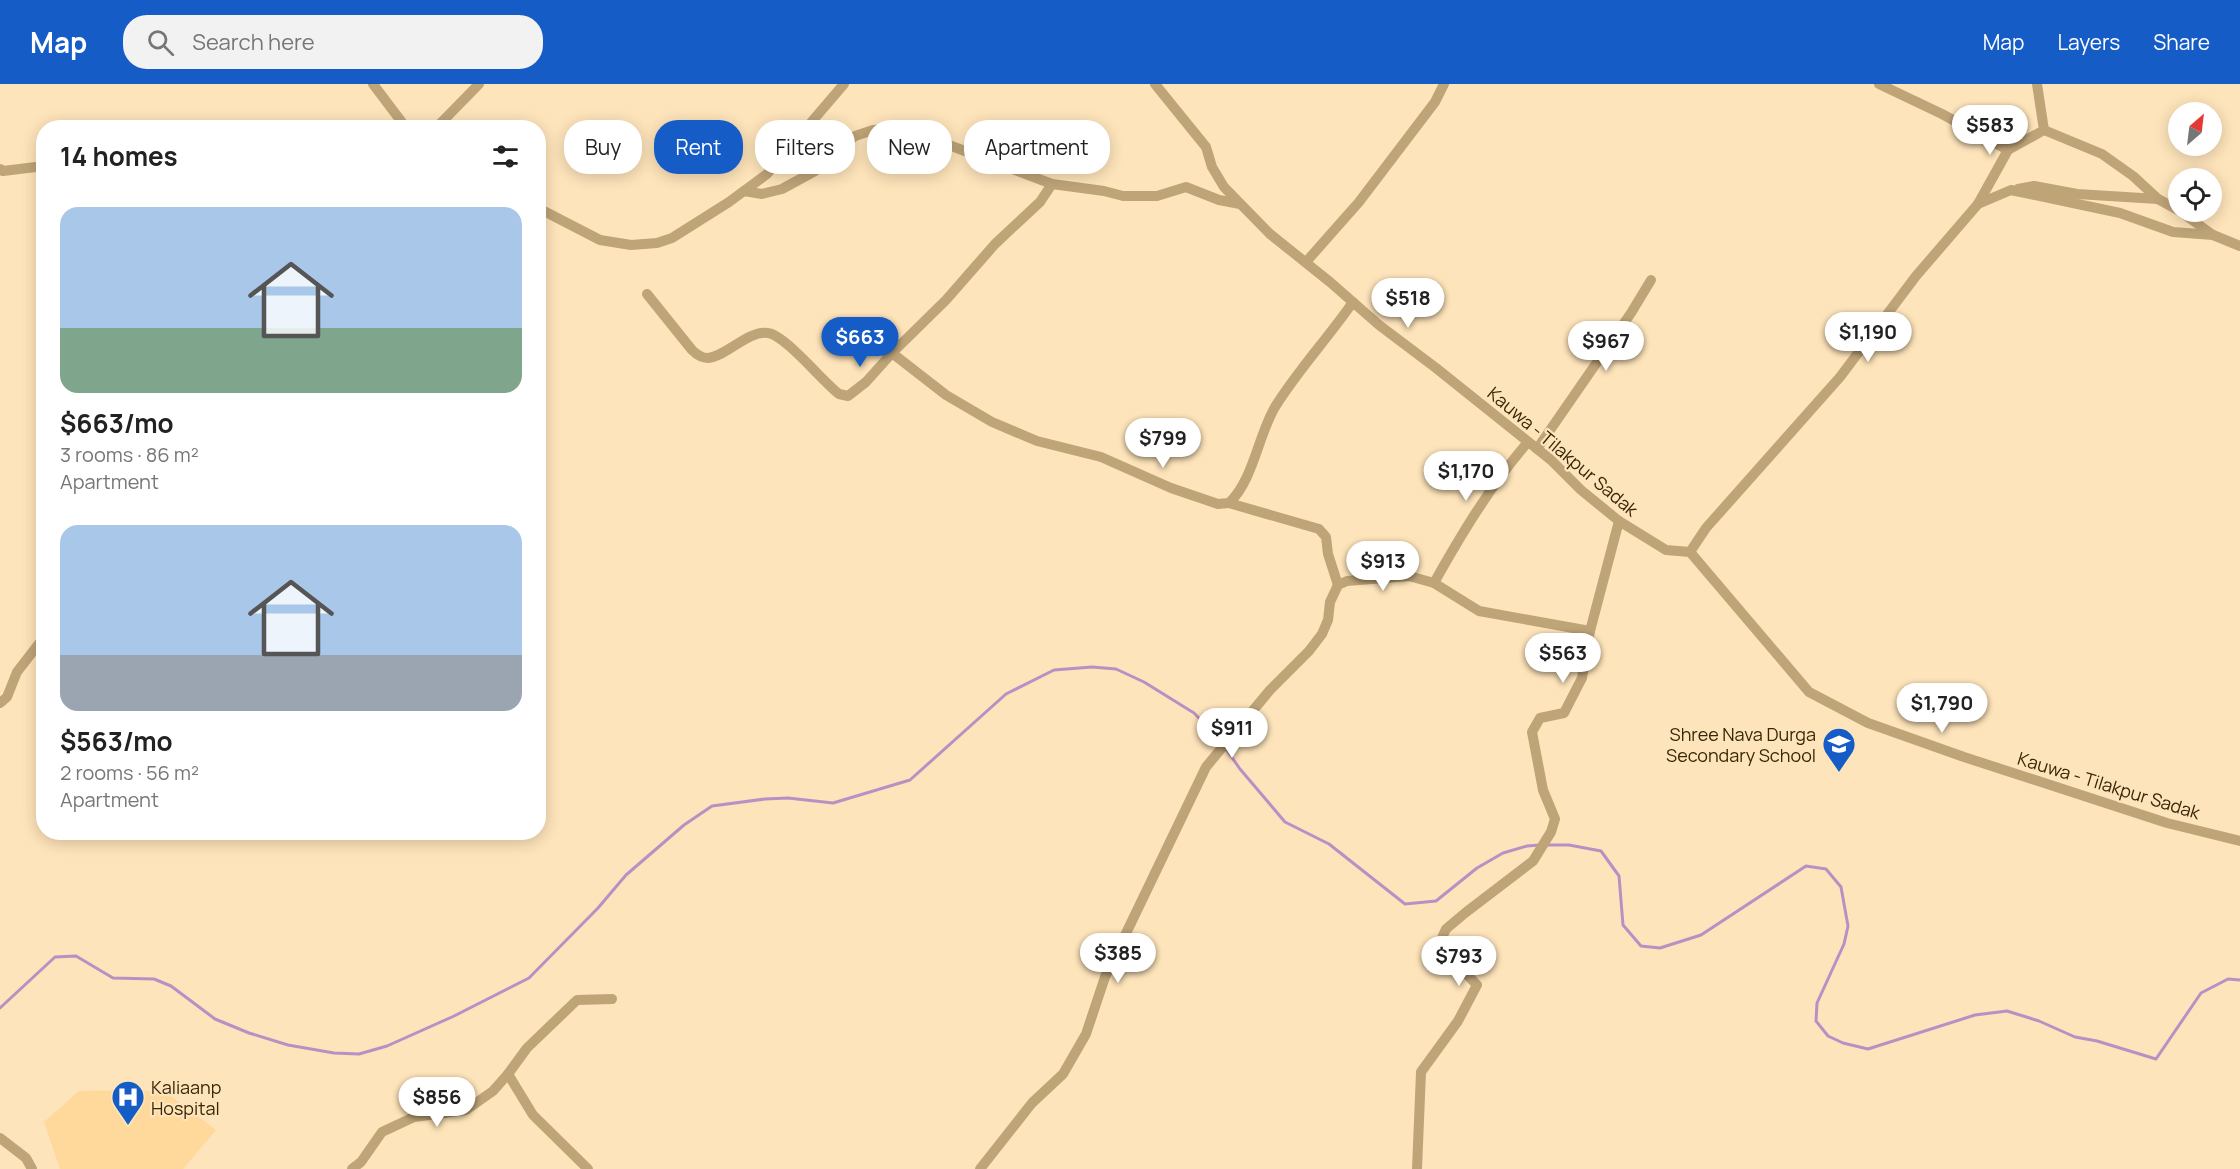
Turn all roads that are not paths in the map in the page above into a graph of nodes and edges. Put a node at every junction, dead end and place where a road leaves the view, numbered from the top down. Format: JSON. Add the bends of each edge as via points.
{"nodes":[{"id":1,"x":373,"y":84,"type":"edge"},
{"id":2,"x":479,"y":84,"type":"edge"},
{"id":3,"x":844,"y":84,"type":"edge"},
{"id":4,"x":1155,"y":84,"type":"edge"},
{"id":5,"x":1444,"y":84,"type":"edge"},
{"id":6,"x":1879,"y":84,"type":"edge"},
{"id":7,"x":2037,"y":84,"type":"edge"},
{"id":8,"x":400,"y":120,"type":"edge"},
{"id":9,"x":444,"y":120,"type":"edge"},
{"id":10,"x":2044,"y":130,"type":"junction"},
{"id":11,"x":2008,"y":150,"type":"junction"},
{"id":12,"x":36,"y":167,"type":"edge"},
{"id":13,"x":0,"y":169,"type":"edge"},
{"id":14,"x":1052,"y":184,"type":"junction"},
{"id":15,"x":2012,"y":190,"type":"junction"},
{"id":16,"x":744,"y":191,"type":"junction"},
{"id":17,"x":2158,"y":199,"type":"junction"},
{"id":18,"x":1240,"y":204,"type":"junction"},
{"id":19,"x":1978,"y":204,"type":"junction"},
{"id":20,"x":2168,"y":205,"type":"edge"},
{"id":21,"x":546,"y":212,"type":"edge"},
{"id":22,"x":2195,"y":222,"type":"edge"},
{"id":23,"x":2213,"y":235,"type":"junction"},
{"id":24,"x":2240,"y":246,"type":"edge"},
{"id":25,"x":1306,"y":262,"type":"junction"},
{"id":26,"x":1651,"y":280,"type":"dead end"},
{"id":27,"x":647,"y":294,"type":"dead end"},
{"id":28,"x":1353,"y":302,"type":"junction"},
{"id":29,"x":892,"y":353,"type":"junction"},
{"id":30,"x":1533,"y":446,"type":"junction"},
{"id":31,"x":1229,"y":503,"type":"junction"},
{"id":32,"x":1619,"y":521,"type":"junction"},
{"id":33,"x":1690,"y":552,"type":"junction"},
{"id":34,"x":1434,"y":583,"type":"junction"},
{"id":35,"x":1338,"y":585,"type":"junction"},
{"id":36,"x":1590,"y":631,"type":"junction"},
{"id":37,"x":36,"y":647,"type":"edge"},
{"id":38,"x":0,"y":703,"type":"edge"},
{"id":39,"x":2240,"y":841,"type":"edge"},
{"id":40,"x":612,"y":999,"type":"dead end"},
{"id":41,"x":508,"y":1074,"type":"junction"},
{"id":42,"x":0,"y":1138,"type":"edge"},
{"id":43,"x":33,"y":1169,"type":"edge"},
{"id":44,"x":352,"y":1169,"type":"edge"},
{"id":45,"x":588,"y":1169,"type":"edge"},
{"id":46,"x":980,"y":1169,"type":"edge"},
{"id":47,"x":1417,"y":1169,"type":"edge"}],
"edges":[{"from":1,"to":8,"type":"street"},
{"from":2,"to":9,"type":"street"},
{"from":3,"to":16,"type":"street","via":[[768,174]]},
{"from":4,"to":18,"type":"street","name":"Kauwa - Tilakpur Sadak","via":[[1206,147],[1212,168]]},
{"from":5,"to":25,"type":"street","via":[[1435,102],[1359,202]]},
{"from":6,"to":11,"type":"street"},
{"from":7,"to":10,"type":"street"},
{"from":10,"to":11,"type":"street"},
{"from":10,"to":17,"type":"street","via":[[2102,154]]},
{"from":11,"to":19,"type":"street"},
{"from":12,"to":13,"type":"street"},
{"from":14,"to":16,"type":"street","via":[[904,128],[894,128],[855,136],[815,171],[782,189],[762,194]]},
{"from":14,"to":18,"type":"street","via":[[1123,196],[1157,196],[1186,187]]},
{"from":14,"to":29,"type":"street","via":[[1040,202]]},
{"from":15,"to":17,"type":"street","via":[[2034,186],[2077,194]]},
{"from":15,"to":19,"type":"street"},
{"from":15,"to":23,"type":"street","via":[[2120,213],[2173,232]]},
{"from":16,"to":21,"type":"street","via":[[672,238],[657,243],[631,245],[600,240]]},
{"from":17,"to":20,"type":"street"},
{"from":18,"to":25,"type":"street","name":"Kauwa - Tilakpur Sadak"},
{"from":19,"to":33,"type":"street","via":[[1916,276],[1840,377],[1706,528]]},
{"from":22,"to":23,"type":"street"},
{"from":23,"to":24,"type":"street"},
{"from":25,"to":28,"type":"street","name":"Kauwa - Tilakpur Sadak"},
{"from":26,"to":30,"type":"street"},
{"from":27,"to":29,"type":"street","via":[[699,356],[708,358],[766,332],[787,344],[839,394],[848,396],[857,391]]},
{"from":28,"to":30,"type":"street","name":"Kauwa - Tilakpur Sadak"},
{"from":28,"to":31,"type":"street","via":[[1276,407],[1246,479]]},
{"from":29,"to":31,"type":"street","via":[[946,395],[992,422],[1037,441],[1101,457],[1171,488],[1218,504]]},
{"from":30,"to":32,"type":"street","name":"Kauwa - Tilakpur Sadak"},
{"from":30,"to":34,"type":"street","via":[[1506,468]]},
{"from":31,"to":35,"type":"street","via":[[1319,530],[1326,537]]},
{"from":32,"to":33,"type":"street","name":"Kauwa - Tilakpur Sadak","via":[[1666,550]]},
{"from":32,"to":36,"type":"street"},
{"from":33,"to":39,"type":"street","name":"Kauwa - Tilakpur Sadak","via":[[1809,692],[1868,723],[1964,757],[2168,823]]},
{"from":34,"to":35,"type":"street","via":[[1409,576]]},
{"from":34,"to":36,"type":"street","via":[[1479,611]]},
{"from":35,"to":46,"type":"street","via":[[1322,634],[1206,767],[1105,977],[1086,1034],[1063,1074],[1032,1102]]},
{"from":36,"to":47,"type":"street","via":[[1582,678],[1564,713],[1540,717],[1532,732],[1543,790],[1555,819],[1548,837],[1533,861],[1458,918],[1440,942],[1477,985],[1458,1021],[1421,1072]]},
{"from":37,"to":38,"type":"street"},
{"from":40,"to":41,"type":"street","via":[[577,1000],[527,1048]]},
{"from":41,"to":44,"type":"street","via":[[493,1091],[466,1110],[414,1117],[382,1132]]},
{"from":41,"to":45,"type":"street","via":[[533,1114]]},
{"from":42,"to":43,"type":"street","via":[[26,1158]]}]}
